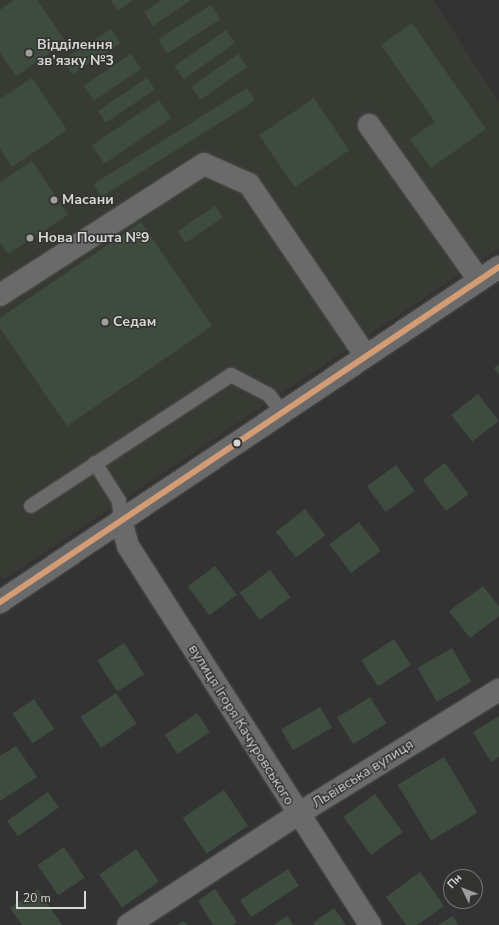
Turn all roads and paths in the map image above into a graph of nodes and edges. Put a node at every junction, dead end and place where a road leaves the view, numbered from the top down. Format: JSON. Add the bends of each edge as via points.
{"nodes":[{"id":1,"x":369,"y":125,"type":"dead end"},
{"id":2,"x":499,"y":266,"type":"edge"},
{"id":3,"x":479,"y":280,"type":"junction"},
{"id":4,"x":0,"y":295,"type":"edge"},
{"id":5,"x":365,"y":355,"type":"junction"},
{"id":6,"x":281,"y":411,"type":"junction"},
{"id":7,"x":95,"y":463,"type":"junction"},
{"id":8,"x":31,"y":506,"type":"dead end"},
{"id":9,"x":122,"y":520,"type":"junction"},
{"id":10,"x":0,"y":602,"type":"edge"},
{"id":11,"x":499,"y":690,"type":"edge"},
{"id":12,"x":298,"y":814,"type":"junction"},
{"id":13,"x":128,"y":925,"type":"edge"},
{"id":14,"x":370,"y":925,"type":"edge"}],
"edges":[{"from":1,"to":3,"type":"street"},
{"from":2,"to":3,"type":"street"},
{"from":3,"to":5,"type":"street"},
{"from":4,"to":5,"type":"street","via":[[204,164],[249,184]]},
{"from":5,"to":6,"type":"street"},
{"from":6,"to":7,"type":"lane","via":[[269,395],[231,374]]},
{"from":6,"to":9,"type":"street"},
{"from":7,"to":8,"type":"lane"},
{"from":7,"to":9,"type":"lane","via":[[119,501]]},
{"from":9,"to":10,"type":"street"},
{"from":9,"to":12,"type":"street","name":"вулиця Ігоря Качуровського","via":[[128,546]]},
{"from":11,"to":12,"type":"street","name":"Львівська вулиця"},
{"from":12,"to":13,"type":"street","name":"Львівська вулиця"},
{"from":12,"to":14,"type":"street","name":"вулиця Ігоря Качуровського"}]}
